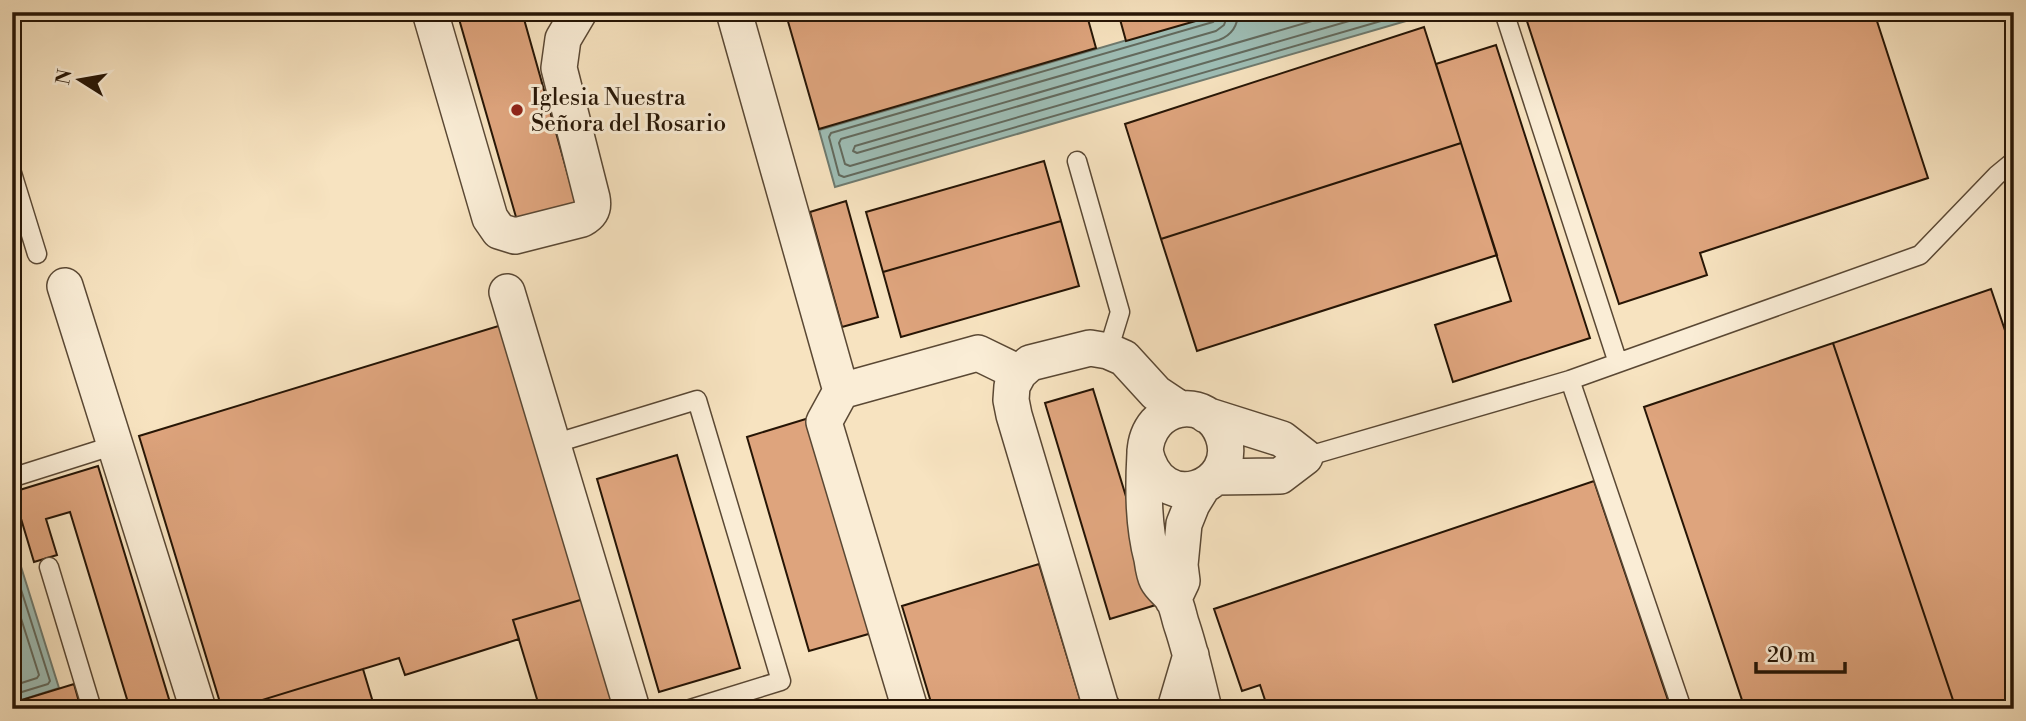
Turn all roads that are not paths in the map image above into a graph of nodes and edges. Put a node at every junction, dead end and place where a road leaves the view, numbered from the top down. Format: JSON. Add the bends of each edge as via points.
{"nodes":[{"id":1,"x":430,"y":12,"type":"edge"},
{"id":2,"x":579,"y":12,"type":"edge"},
{"id":3,"x":734,"y":12,"type":"edge"},
{"id":4,"x":1504,"y":12,"type":"edge"},
{"id":5,"x":1077,"y":161,"type":"dead end"},
{"id":6,"x":2014,"y":161,"type":"edge"},
{"id":7,"x":12,"y":173,"type":"edge"},
{"id":8,"x":37,"y":254,"type":"dead end"},
{"id":9,"x":65,"y":286,"type":"dead end"},
{"id":10,"x":507,"y":292,"type":"dead end"},
{"id":11,"x":1108,"y":351,"type":"junction"},
{"id":12,"x":1618,"y":363,"type":"junction"},
{"id":13,"x":1019,"y":373,"type":"junction"},
{"id":14,"x":1570,"y":380,"type":"junction"},
{"id":15,"x":841,"y":391,"type":"junction"},
{"id":16,"x":1193,"y":412,"type":"junction"},
{"id":17,"x":115,"y":444,"type":"junction"},
{"id":18,"x":553,"y":444,"type":"junction"},
{"id":19,"x":1145,"y":451,"type":"junction"},
{"id":20,"x":1305,"y":457,"type":"junction"},
{"id":21,"x":14,"y":477,"type":"dead end"},
{"id":22,"x":1209,"y":482,"type":"junction"},
{"id":23,"x":49,"y":567,"type":"dead end"},
{"id":24,"x":1173,"y":600,"type":"junction"},
{"id":25,"x":1191,"y":655,"type":"junction"},
{"id":26,"x":92,"y":709,"type":"edge"},
{"id":27,"x":198,"y":709,"type":"edge"},
{"id":28,"x":632,"y":709,"type":"edge"},
{"id":29,"x":690,"y":709,"type":"edge"},
{"id":30,"x":909,"y":709,"type":"edge"},
{"id":31,"x":1103,"y":709,"type":"edge"},
{"id":32,"x":1175,"y":709,"type":"edge"},
{"id":33,"x":1204,"y":709,"type":"edge"},
{"id":34,"x":1682,"y":709,"type":"edge"}],
"edges":[{"from":1,"to":2,"type":"street","via":[[490,218],[499,231],[515,236],[582,219],[593,208],[559,68],[563,39]]},
{"from":3,"to":15,"type":"street"},
{"from":4,"to":12,"type":"lane"},
{"from":5,"to":11,"type":"lane","via":[[1120,312]]},
{"from":6,"to":12,"type":"lane","via":[[1920,255]]},
{"from":7,"to":8,"type":"lane"},
{"from":9,"to":17,"type":"street"},
{"from":10,"to":18,"type":"street"},
{"from":11,"to":13,"type":"street","via":[[1090,348],[1030,363]]},
{"from":11,"to":16,"type":"street","via":[[1124,358],[1156,393]]},
{"from":12,"to":14,"type":"lane"},
{"from":13,"to":15,"type":"street","via":[[978,354]]},
{"from":13,"to":31,"type":"street","via":[[1012,386],[1014,415]]},
{"from":14,"to":20,"type":"lane"},
{"from":14,"to":34,"type":"lane"},
{"from":15,"to":30,"type":"street","via":[[824,422]]},
{"from":16,"to":19,"type":"street","via":[[1169,412],[1158,419],[1146,439]]},
{"from":16,"to":20,"type":"street","via":[[1282,439]]},
{"from":16,"to":22,"type":"street","via":[[1217,424],[1224,437],[1223,466]]},
{"from":17,"to":21,"type":"lane"},
{"from":17,"to":27,"type":"street"},
{"from":18,"to":28,"type":"street"},
{"from":18,"to":29,"type":"lane","via":[[697,400],[782,681]]},
{"from":19,"to":22,"type":"street","via":[[1154,476],[1164,485],[1190,490]]},
{"from":19,"to":24,"type":"street","via":[[1148,545],[1157,580]]},
{"from":20,"to":22,"type":"street","via":[[1280,476]]},
{"from":22,"to":24,"type":"street","via":[[1184,524],[1182,581]]},
{"from":23,"to":26,"type":"lane"},
{"from":24,"to":25,"type":"street"},
{"from":25,"to":32,"type":"street"},
{"from":25,"to":33,"type":"street"}]}
